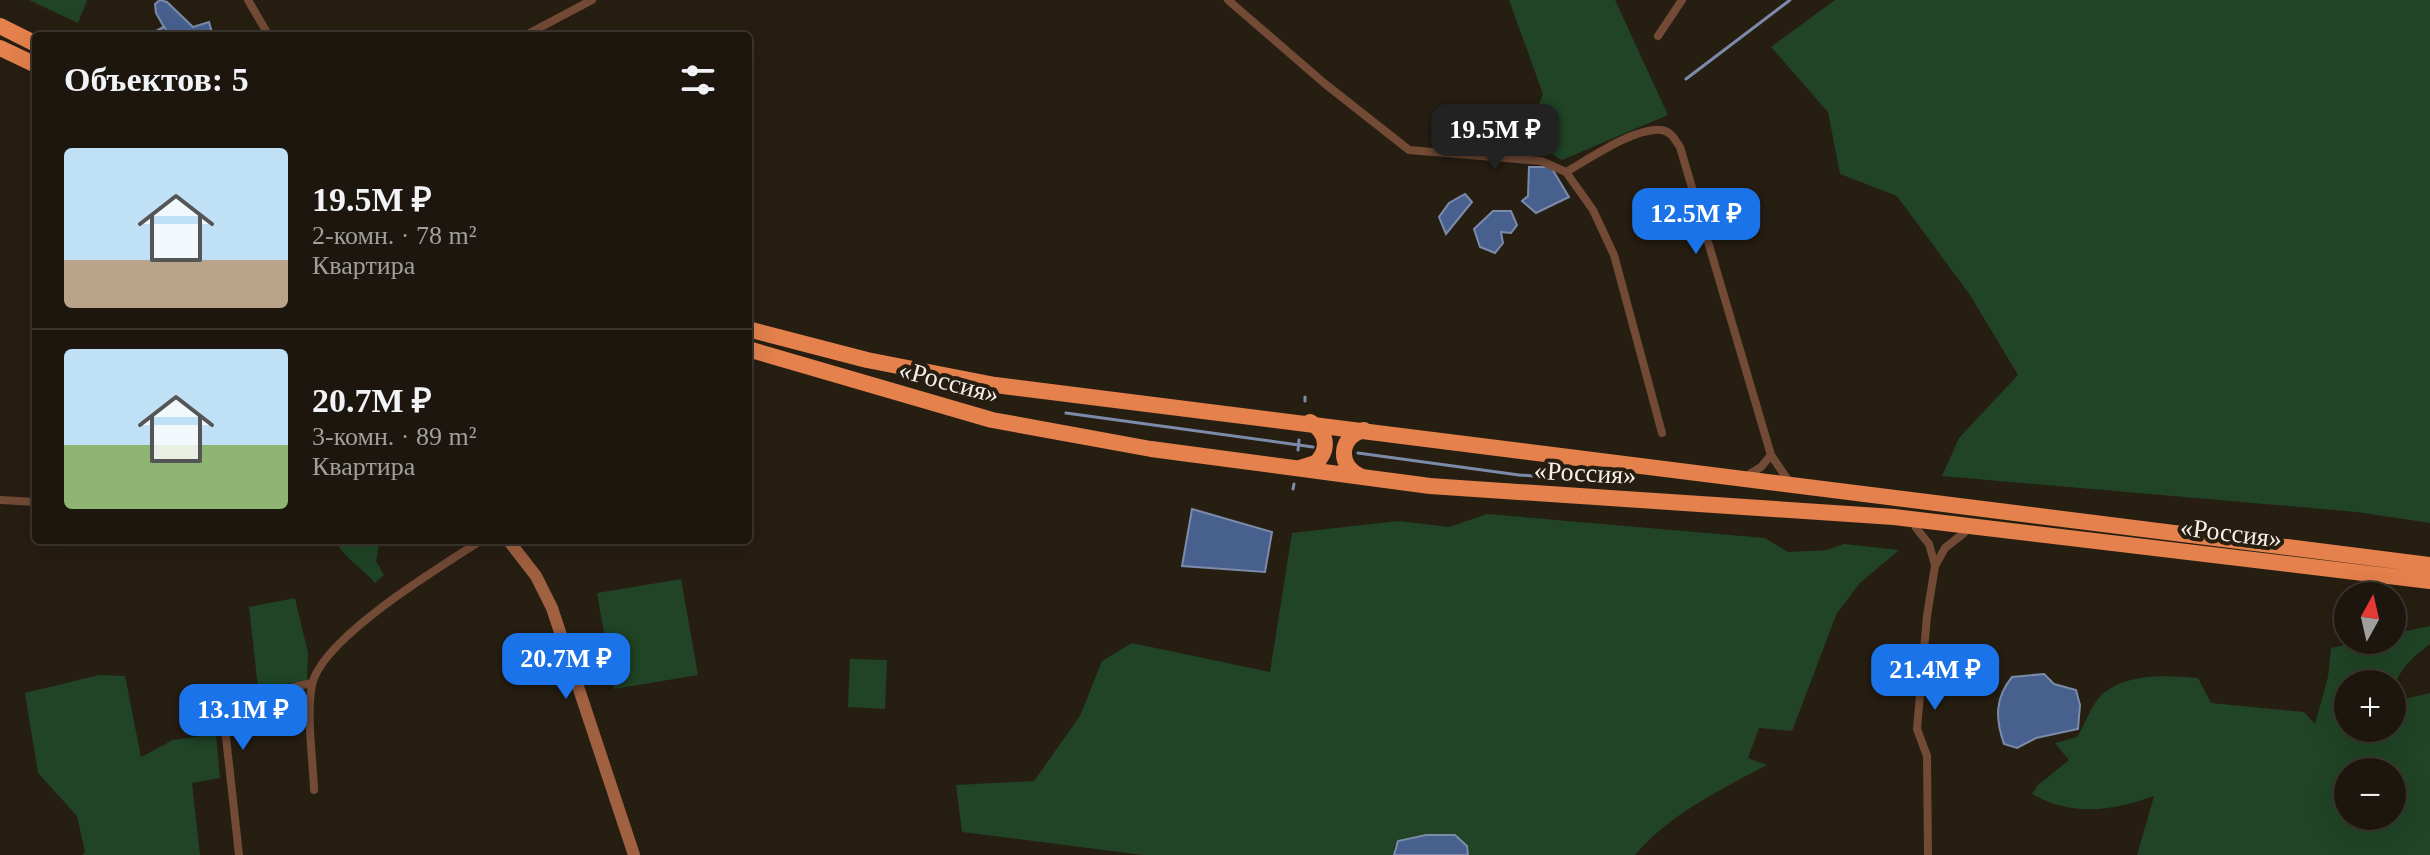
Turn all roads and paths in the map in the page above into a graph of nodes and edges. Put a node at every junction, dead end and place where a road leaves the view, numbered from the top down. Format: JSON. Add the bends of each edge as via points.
{"nodes":[{"id":1,"x":248,"y":0,"type":"edge"},
{"id":2,"x":592,"y":0,"type":"edge"},
{"id":3,"x":1228,"y":0,"type":"edge"},
{"id":4,"x":1682,"y":0,"type":"edge"},
{"id":5,"x":0,"y":26,"type":"edge"},
{"id":6,"x":267,"y":32,"type":"edge"},
{"id":7,"x":532,"y":32,"type":"edge"},
{"id":8,"x":1658,"y":36,"type":"dead end"},
{"id":9,"x":32,"y":42,"type":"edge"},
{"id":10,"x":0,"y":48,"type":"edge"},
{"id":11,"x":32,"y":63,"type":"edge"},
{"id":12,"x":1566,"y":172,"type":"junction"},
{"id":13,"x":752,"y":330,"type":"edge"},
{"id":14,"x":752,"y":350,"type":"edge"},
{"id":15,"x":1310,"y":422,"type":"junction"},
{"id":16,"x":1366,"y":430,"type":"junction"},
{"id":17,"x":1662,"y":433,"type":"dead end"},
{"id":18,"x":1771,"y":455,"type":"junction"},
{"id":19,"x":1298,"y":468,"type":"junction"},
{"id":20,"x":1364,"y":478,"type":"junction"},
{"id":21,"x":1733,"y":480,"type":"junction"},
{"id":22,"x":1798,"y":488,"type":"junction"},
{"id":23,"x":0,"y":500,"type":"edge"},
{"id":24,"x":32,"y":502,"type":"edge"},
{"id":25,"x":1722,"y":504,"type":"junction"},
{"id":26,"x":1916,"y":528,"type":"junction"},
{"id":27,"x":2005,"y":530,"type":"junction"},
{"id":28,"x":1964,"y":533,"type":"junction"},
{"id":29,"x":476,"y":544,"type":"edge"},
{"id":30,"x":511,"y":544,"type":"edge"},
{"id":31,"x":2430,"y":565,"type":"edge"},
{"id":32,"x":1935,"y":566,"type":"junction"},
{"id":33,"x":2430,"y":581,"type":"edge"},
{"id":34,"x":312,"y":683,"type":"junction"},
{"id":35,"x":314,"y":790,"type":"dead end"},
{"id":36,"x":239,"y":855,"type":"edge"},
{"id":37,"x":634,"y":855,"type":"edge"},
{"id":38,"x":1928,"y":855,"type":"edge"}],
"edges":[{"from":1,"to":6,"type":"street"},
{"from":2,"to":7,"type":"street"},
{"from":3,"to":12,"type":"street","via":[[1409,150],[1541,161]]},
{"from":4,"to":8,"type":"street"},
{"from":5,"to":9,"type":"highway"},
{"from":10,"to":11,"type":"highway"},
{"from":12,"to":17,"type":"street","via":[[1593,210],[1614,255]]},
{"from":12,"to":18,"type":"street","via":[[1630,137],[1660,130],[1671,134],[1680,147]]},
{"from":13,"to":15,"type":"highway","name":"«Россия»","via":[[995,385]]},
{"from":14,"to":19,"type":"highway","name":"«Россия»","via":[[992,420],[1151,449]]},
{"from":15,"to":16,"type":"highway","name":"«Россия»"},
{"from":15,"to":19,"type":"highway","via":[[1323,434],[1324,452],[1313,465]]},
{"from":16,"to":20,"type":"highway","via":[[1352,435],[1343,451],[1349,469]]},
{"from":16,"to":21,"type":"highway","name":"«Россия»"},
{"from":18,"to":21,"type":"street","via":[[1757,470]]},
{"from":18,"to":22,"type":"street","via":[[1783,476]]},
{"from":19,"to":20,"type":"highway","name":"«Россия»"},
{"from":20,"to":25,"type":"highway","name":"«Россия»"},
{"from":21,"to":22,"type":"highway","name":"«Россия»"},
{"from":22,"to":31,"type":"highway","name":"«Россия»"},
{"from":23,"to":24,"type":"street"},
{"from":25,"to":26,"type":"highway","via":[[1745,514]]},
{"from":25,"to":27,"type":"highway","name":"«Россия»"},
{"from":26,"to":28,"type":"highway"},
{"from":26,"to":32,"type":"street","via":[[1929,544]]},
{"from":27,"to":28,"type":"highway"},
{"from":27,"to":33,"type":"highway","name":"«Россия»"},
{"from":28,"to":32,"type":"street","via":[[1945,548]]},
{"from":29,"to":34,"type":"street","via":[[352,631]]},
{"from":30,"to":37,"type":"street","via":[[552,608]]},
{"from":32,"to":38,"type":"street","via":[[1917,729],[1927,756]]},
{"from":34,"to":35,"type":"street"},
{"from":34,"to":36,"type":"street","via":[[281,689],[246,706],[225,728]]}]}
